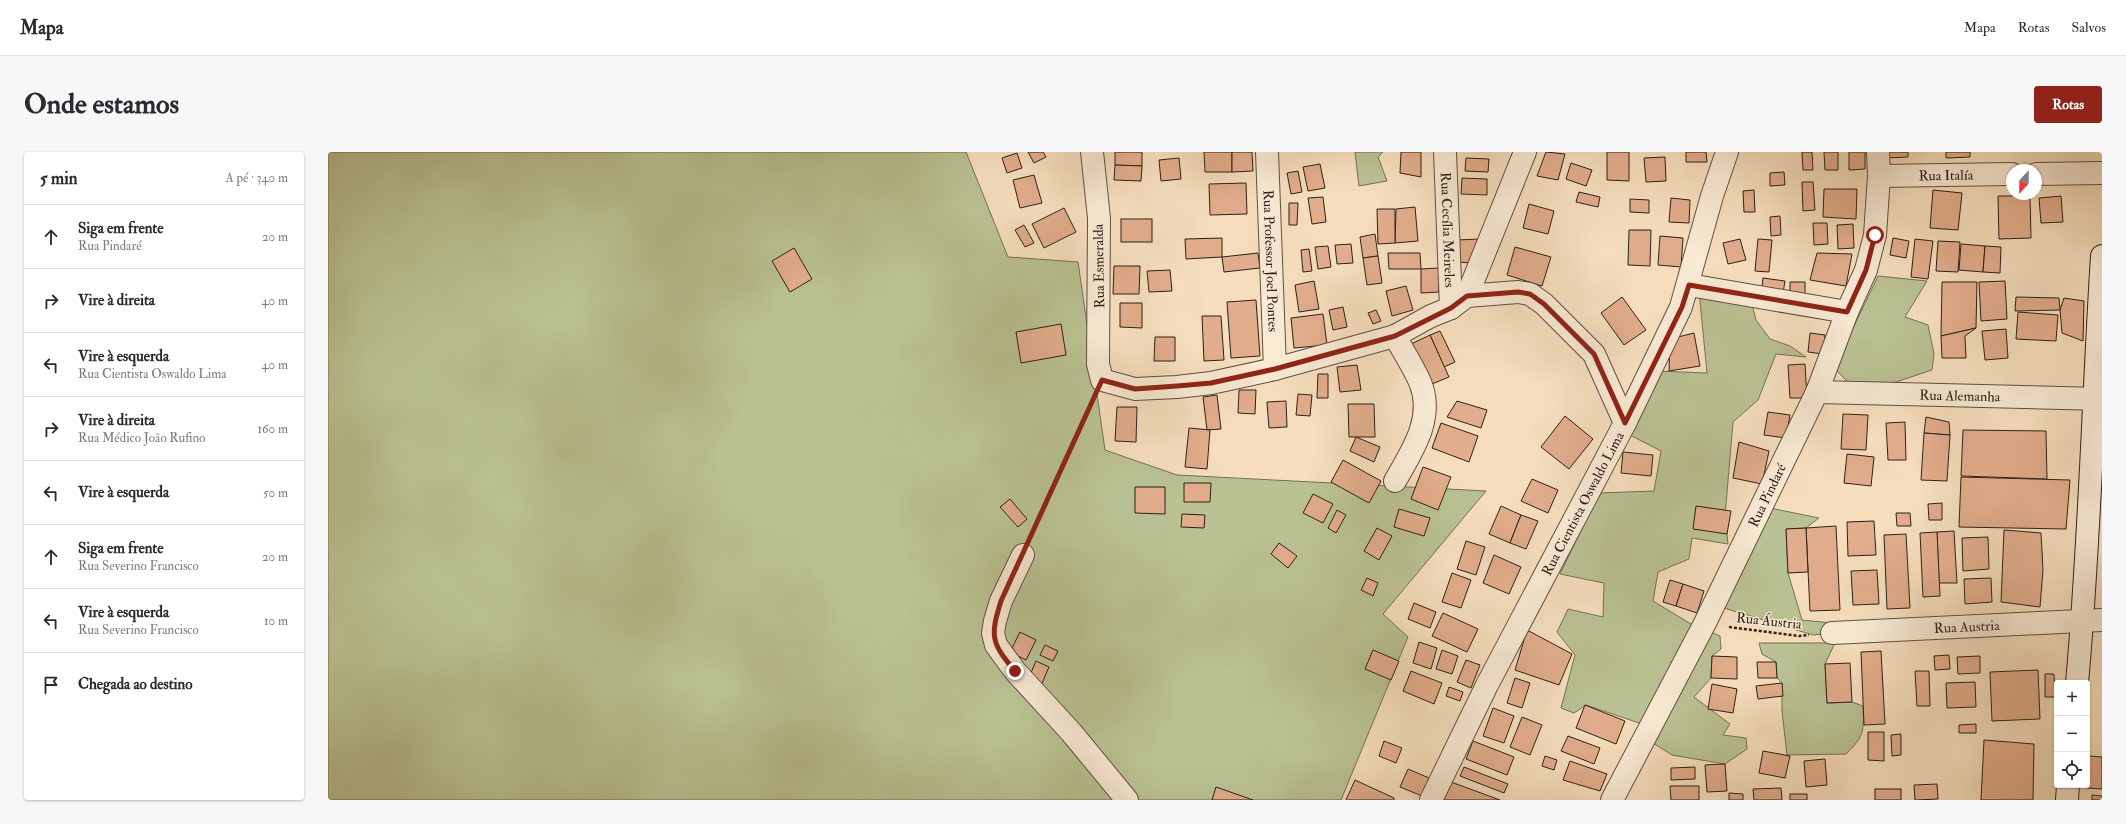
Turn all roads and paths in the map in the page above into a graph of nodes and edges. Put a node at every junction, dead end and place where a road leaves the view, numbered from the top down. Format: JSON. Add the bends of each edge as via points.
{"nodes":[{"id":1,"x":1092,"y":152,"type":"edge"},
{"id":2,"x":1267,"y":152,"type":"edge"},
{"id":3,"x":1446,"y":152,"type":"edge"},
{"id":4,"x":1525,"y":152,"type":"edge"},
{"id":5,"x":1727,"y":152,"type":"edge"},
{"id":6,"x":1878,"y":152,"type":"edge"},
{"id":7,"x":2102,"y":173,"type":"edge"},
{"id":8,"x":2006,"y":174,"type":"edge"},
{"id":9,"x":2042,"y":174,"type":"edge"},
{"id":10,"x":1879,"y":176,"type":"junction"},
{"id":11,"x":2102,"y":256,"type":"edge"},
{"id":12,"x":1689,"y":285,"type":"junction"},
{"id":13,"x":1459,"y":302,"type":"junction"},
{"id":14,"x":1847,"y":312,"type":"junction"},
{"id":15,"x":1395,"y":336,"type":"junction"},
{"id":16,"x":1275,"y":369,"type":"junction"},
{"id":17,"x":1102,"y":380,"type":"junction"},
{"id":18,"x":1818,"y":392,"type":"junction"},
{"id":19,"x":2098,"y":398,"type":"edge"},
{"id":20,"x":1625,"y":423,"type":"junction"},
{"id":21,"x":1395,"y":481,"type":"dead end"},
{"id":22,"x":1023,"y":555,"type":"joint"},
{"id":23,"x":2092,"y":620,"type":"edge"},
{"id":24,"x":1705,"y":623,"type":"junction"},
{"id":25,"x":1832,"y":634,"type":"joint"},
{"id":26,"x":2078,"y":680,"type":"edge"},
{"id":27,"x":2068,"y":788,"type":"edge"},
{"id":28,"x":1128,"y":800,"type":"edge"},
{"id":29,"x":1430,"y":800,"type":"edge"},
{"id":30,"x":1612,"y":800,"type":"edge"},
{"id":31,"x":2067,"y":800,"type":"edge"}],
"edges":[{"from":1,"to":17,"type":"street","name":"Rua Esmeralda","via":[[1099,218],[1098,364]]},
{"from":2,"to":16,"type":"street","name":"Rua Professor Joel Pontes"},
{"from":3,"to":13,"type":"street","name":"Rua Cecília Meireles"},
{"from":4,"to":13,"type":"street"},
{"from":5,"to":12,"type":"street","name":"Rua Cientista Oswaldo Lima","via":[[1712,196]]},
{"from":6,"to":10,"type":"street","name":"Rua Pindaré"},
{"from":7,"to":9,"type":"street"},
{"from":8,"to":10,"type":"street","name":"Rua Italía"},
{"from":10,"to":14,"type":"street","name":"Rua Pindaré","via":[[1875,235],[1866,270]]},
{"from":11,"to":19,"type":"street"},
{"from":12,"to":14,"type":"street"},
{"from":12,"to":20,"type":"street","name":"Rua Cientista Oswaldo Lima","via":[[1682,307]]},
{"from":13,"to":15,"type":"street"},
{"from":13,"to":20,"type":"street","via":[[1518,292],[1530,294],[1544,304],[1594,354]]},
{"from":14,"to":18,"type":"street","name":"Rua Pindaré"},
{"from":15,"to":16,"type":"street"},
{"from":15,"to":21,"type":"street","via":[[1420,382],[1426,415],[1414,447]]},
{"from":16,"to":17,"type":"street","via":[[1211,383],[1135,389]]},
{"from":17,"to":22,"type":"path"},
{"from":18,"to":19,"type":"street","name":"Rua Alemanha"},
{"from":18,"to":24,"type":"street","name":"Rua Pindaré"},
{"from":19,"to":23,"type":"street"},
{"from":20,"to":29,"type":"street","name":"Rua Cientista Oswaldo Lima","via":[[1487,685]]},
{"from":22,"to":28,"type":"street","via":[[1001,601],[995,621],[996,645],[1015,671]]},
{"from":23,"to":25,"type":"street","name":"Rua Austria"},
{"from":23,"to":26,"type":"street"},
{"from":24,"to":25,"type":"path","name":"Rua Áustria","via":[[1799,636]]},
{"from":24,"to":30,"type":"street","name":"Rua Pindaré"},
{"from":27,"to":31,"type":"street"}]}
